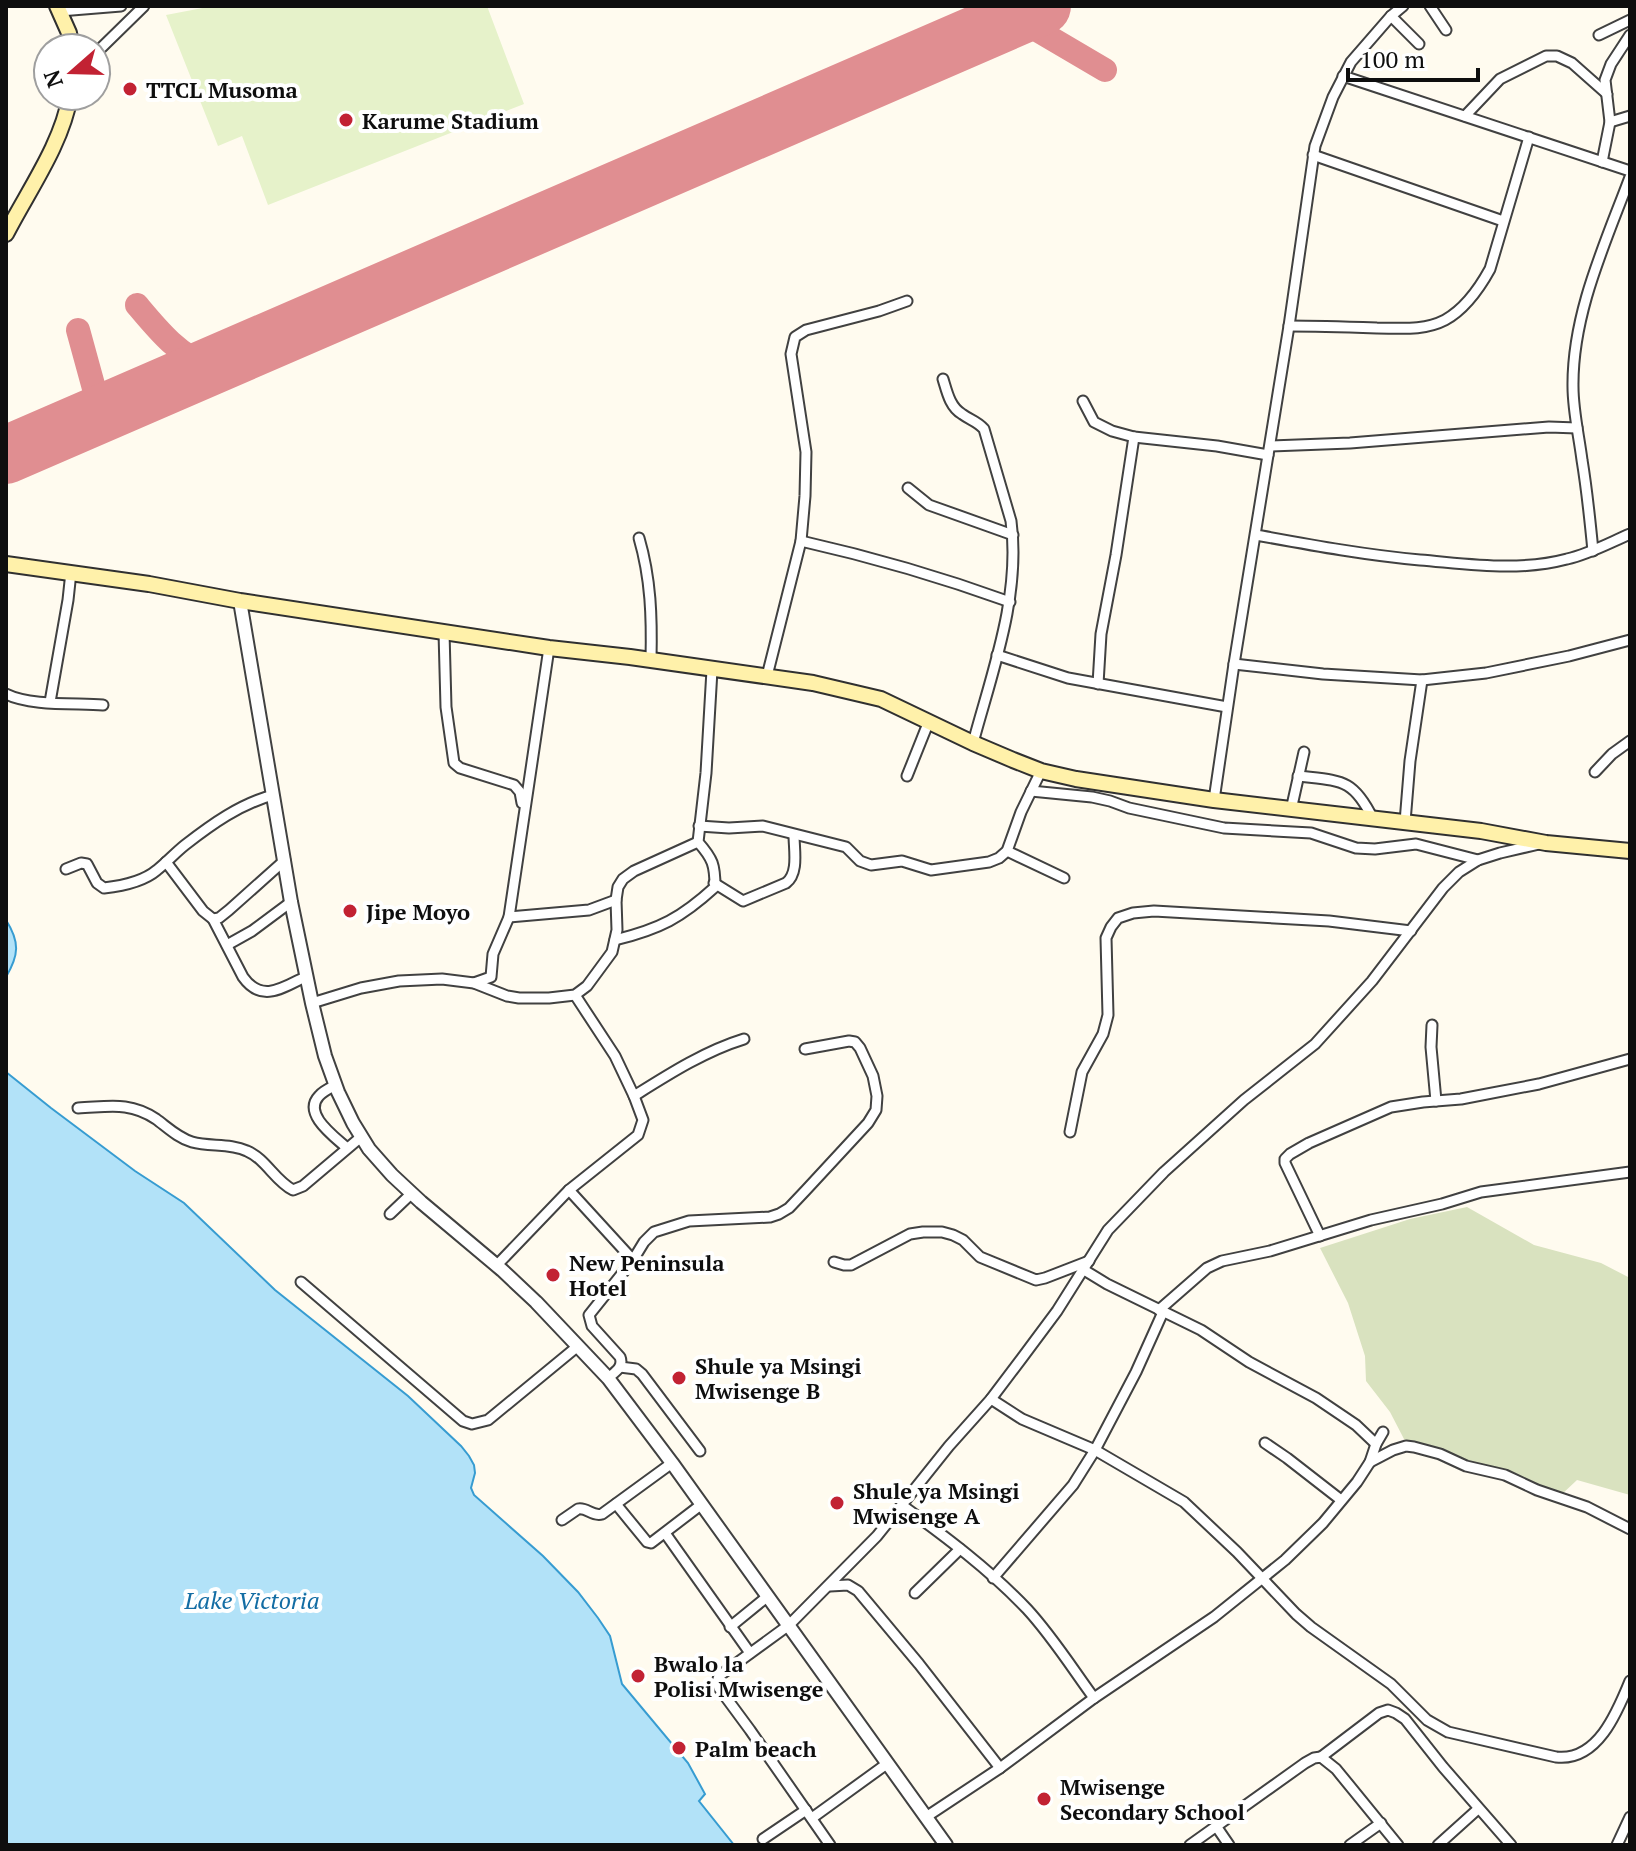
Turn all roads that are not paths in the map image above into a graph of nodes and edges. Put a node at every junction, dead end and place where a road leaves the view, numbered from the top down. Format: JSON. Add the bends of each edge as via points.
{"nodes":[{"id":1,"x":121,"y":6,"type":"edge"},
{"id":2,"x":144,"y":6,"type":"edge"},
{"id":3,"x":1403,"y":6,"type":"edge"},
{"id":4,"x":1430,"y":6,"type":"edge"},
{"id":5,"x":58,"y":8,"type":"edge"},
{"id":6,"x":1391,"y":16,"type":"junction"},
{"id":7,"x":1630,"y":20,"type":"edge"},
{"id":8,"x":1446,"y":30,"type":"dead end"},
{"id":9,"x":69,"y":32,"type":"edge"},
{"id":10,"x":1599,"y":35,"type":"dead end"},
{"id":11,"x":1630,"y":35,"type":"edge"},
{"id":12,"x":112,"y":37,"type":"edge"},
{"id":13,"x":1419,"y":44,"type":"dead end"},
{"id":14,"x":1343,"y":76,"type":"junction"},
{"id":15,"x":1607,"y":94,"type":"junction"},
{"id":16,"x":67,"y":112,"type":"edge"},
{"id":17,"x":1465,"y":116,"type":"junction"},
{"id":18,"x":1630,"y":116,"type":"edge"},
{"id":19,"x":1610,"y":122,"type":"junction"},
{"id":20,"x":1529,"y":137,"type":"junction"},
{"id":21,"x":1313,"y":155,"type":"junction"},
{"id":22,"x":1602,"y":162,"type":"junction"},
{"id":23,"x":1630,"y":171,"type":"edge"},
{"id":24,"x":1630,"y":177,"type":"edge"},
{"id":25,"x":1503,"y":221,"type":"junction"},
{"id":26,"x":6,"y":234,"type":"edge"},
{"id":27,"x":907,"y":301,"type":"dead end"},
{"id":28,"x":1289,"y":326,"type":"junction"},
{"id":29,"x":943,"y":379,"type":"dead end"},
{"id":30,"x":1083,"y":401,"type":"dead end"},
{"id":31,"x":1577,"y":428,"type":"junction"},
{"id":32,"x":1134,"y":437,"type":"junction"},
{"id":33,"x":1269,"y":451,"type":"junction"},
{"id":34,"x":908,"y":488,"type":"dead end"},
{"id":35,"x":1630,"y":534,"type":"edge"},
{"id":36,"x":1013,"y":535,"type":"junction"},
{"id":37,"x":1256,"y":535,"type":"junction"},
{"id":38,"x":639,"y":538,"type":"dead end"},
{"id":39,"x":801,"y":541,"type":"junction"},
{"id":40,"x":1593,"y":551,"type":"junction"},
{"id":41,"x":6,"y":564,"type":"edge"},
{"id":42,"x":71,"y":572,"type":"junction"},
{"id":43,"x":240,"y":601,"type":"junction"},
{"id":44,"x":1010,"y":602,"type":"junction"},
{"id":45,"x":444,"y":632,"type":"junction"},
{"id":46,"x":1630,"y":640,"type":"edge"},
{"id":47,"x":549,"y":648,"type":"junction"},
{"id":48,"x":997,"y":655,"type":"junction"},
{"id":49,"x":651,"y":660,"type":"junction"},
{"id":50,"x":1234,"y":664,"type":"junction"},
{"id":51,"x":712,"y":670,"type":"junction"},
{"id":52,"x":767,"y":676,"type":"junction"},
{"id":53,"x":1422,"y":680,"type":"junction"},
{"id":54,"x":1098,"y":684,"type":"junction"},
{"id":55,"x":6,"y":694,"type":"edge"},
{"id":56,"x":50,"y":702,"type":"junction"},
{"id":57,"x":103,"y":705,"type":"dead end"},
{"id":58,"x":1227,"y":707,"type":"junction"},
{"id":59,"x":929,"y":721,"type":"junction"},
{"id":60,"x":1630,"y":741,"type":"edge"},
{"id":61,"x":973,"y":743,"type":"junction"},
{"id":62,"x":1304,"y":752,"type":"dead end"},
{"id":63,"x":1041,"y":771,"type":"junction"},
{"id":64,"x":1595,"y":772,"type":"dead end"},
{"id":65,"x":907,"y":776,"type":"dead end"},
{"id":66,"x":1298,"y":776,"type":"junction"},
{"id":67,"x":1031,"y":791,"type":"junction"},
{"id":68,"x":273,"y":795,"type":"junction"},
{"id":69,"x":1214,"y":800,"type":"junction"},
{"id":70,"x":524,"y":810,"type":"junction"},
{"id":71,"x":1291,"y":810,"type":"junction"},
{"id":72,"x":1373,"y":819,"type":"junction"},
{"id":73,"x":1405,"y":822,"type":"junction"},
{"id":74,"x":699,"y":826,"type":"junction"},
{"id":75,"x":794,"y":835,"type":"junction"},
{"id":76,"x":698,"y":842,"type":"junction"},
{"id":77,"x":1546,"y":843,"type":"junction"},
{"id":78,"x":1007,"y":851,"type":"junction"},
{"id":79,"x":1630,"y":851,"type":"edge"},
{"id":80,"x":285,"y":860,"type":"junction"},
{"id":81,"x":1478,"y":860,"type":"junction"},
{"id":82,"x":166,"y":862,"type":"junction"},
{"id":83,"x":66,"y":869,"type":"dead end"},
{"id":84,"x":1064,"y":878,"type":"dead end"},
{"id":85,"x":714,"y":883,"type":"junction"},
{"id":86,"x":616,"y":900,"type":"junction"},
{"id":87,"x":291,"y":902,"type":"junction"},
{"id":88,"x":509,"y":917,"type":"junction"},
{"id":89,"x":213,"y":919,"type":"junction"},
{"id":90,"x":1411,"y":931,"type":"junction"},
{"id":91,"x":615,"y":940,"type":"junction"},
{"id":92,"x":227,"y":945,"type":"junction"},
{"id":93,"x":307,"y":976,"type":"junction"},
{"id":94,"x":474,"y":983,"type":"junction"},
{"id":95,"x":575,"y":995,"type":"junction"},
{"id":96,"x":312,"y":1003,"type":"junction"},
{"id":97,"x":1432,"y":1025,"type":"dead end"},
{"id":98,"x":744,"y":1039,"type":"dead end"},
{"id":99,"x":805,"y":1049,"type":"dead end"},
{"id":100,"x":1630,"y":1059,"type":"edge"},
{"id":101,"x":336,"y":1085,"type":"junction"},
{"id":102,"x":634,"y":1096,"type":"junction"},
{"id":103,"x":1436,"y":1101,"type":"junction"},
{"id":104,"x":78,"y":1108,"type":"dead end"},
{"id":105,"x":1070,"y":1132,"type":"dead end"},
{"id":106,"x":361,"y":1137,"type":"junction"},
{"id":107,"x":347,"y":1148,"type":"junction"},
{"id":108,"x":1630,"y":1172,"type":"edge"},
{"id":109,"x":569,"y":1190,"type":"junction"},
{"id":110,"x":411,"y":1194,"type":"junction"},
{"id":111,"x":390,"y":1214,"type":"dead end"},
{"id":112,"x":1320,"y":1236,"type":"junction"},
{"id":113,"x":633,"y":1260,"type":"junction"},
{"id":114,"x":834,"y":1262,"type":"dead end"},
{"id":115,"x":497,"y":1265,"type":"junction"},
{"id":116,"x":1086,"y":1265,"type":"junction"},
{"id":117,"x":301,"y":1282,"type":"dead end"},
{"id":118,"x":1161,"y":1311,"type":"junction"},
{"id":119,"x":578,"y":1346,"type":"junction"},
{"id":120,"x":620,"y":1367,"type":"junction"},
{"id":121,"x":608,"y":1378,"type":"junction"},
{"id":122,"x":991,"y":1399,"type":"junction"},
{"id":123,"x":1383,"y":1432,"type":"dead end"},
{"id":124,"x":1265,"y":1443,"type":"dead end"},
{"id":125,"x":1376,"y":1444,"type":"junction"},
{"id":126,"x":1095,"y":1450,"type":"junction"},
{"id":127,"x":700,"y":1451,"type":"dead end"},
{"id":128,"x":1370,"y":1462,"type":"junction"},
{"id":129,"x":672,"y":1463,"type":"junction"},
{"id":130,"x":1341,"y":1500,"type":"junction"},
{"id":131,"x":616,"y":1504,"type":"junction"},
{"id":132,"x":702,"y":1504,"type":"junction"},
{"id":133,"x":903,"y":1506,"type":"junction"},
{"id":134,"x":562,"y":1520,"type":"dead end"},
{"id":135,"x":1630,"y":1529,"type":"edge"},
{"id":136,"x":665,"y":1533,"type":"junction"},
{"id":137,"x":960,"y":1549,"type":"junction"},
{"id":138,"x":993,"y":1578,"type":"junction"},
{"id":139,"x":1262,"y":1578,"type":"junction"},
{"id":140,"x":829,"y":1586,"type":"junction"},
{"id":141,"x":915,"y":1593,"type":"dead end"},
{"id":142,"x":768,"y":1596,"type":"junction"},
{"id":143,"x":789,"y":1625,"type":"junction"},
{"id":144,"x":730,"y":1627,"type":"junction"},
{"id":145,"x":750,"y":1653,"type":"junction"},
{"id":146,"x":1630,"y":1681,"type":"edge"},
{"id":147,"x":1094,"y":1698,"type":"junction"},
{"id":148,"x":1321,"y":1757,"type":"junction"},
{"id":149,"x":888,"y":1763,"type":"junction"},
{"id":150,"x":1000,"y":1768,"type":"junction"},
{"id":151,"x":1478,"y":1809,"type":"junction"},
{"id":152,"x":809,"y":1814,"type":"junction"},
{"id":153,"x":926,"y":1817,"type":"junction"},
{"id":154,"x":1630,"y":1817,"type":"edge"},
{"id":155,"x":1381,"y":1823,"type":"junction"},
{"id":156,"x":1216,"y":1826,"type":"junction"},
{"id":157,"x":763,"y":1839,"type":"dead end"},
{"id":158,"x":830,"y":1845,"type":"edge"},
{"id":159,"x":946,"y":1845,"type":"edge"},
{"id":160,"x":1190,"y":1845,"type":"edge"},
{"id":161,"x":1229,"y":1845,"type":"edge"},
{"id":162,"x":1350,"y":1845,"type":"edge"},
{"id":163,"x":1398,"y":1845,"type":"edge"},
{"id":164,"x":1438,"y":1845,"type":"edge"},
{"id":165,"x":1511,"y":1845,"type":"edge"},
{"id":166,"x":1617,"y":1845,"type":"edge"}],
"edges":[{"from":1,"to":5,"type":"street"},
{"from":2,"to":12,"type":"street"},
{"from":3,"to":6,"type":"street"},
{"from":4,"to":8,"type":"street"},
{"from":5,"to":9,"type":"main road"},
{"from":6,"to":13,"type":"street"},
{"from":6,"to":14,"type":"street"},
{"from":7,"to":10,"type":"street"},
{"from":11,"to":15,"type":"street","via":[[1606,75]]},
{"from":14,"to":17,"type":"street"},
{"from":14,"to":21,"type":"street"},
{"from":15,"to":17,"type":"street","via":[[1572,63],[1546,56],[1500,79]]},
{"from":15,"to":19,"type":"street"},
{"from":16,"to":26,"type":"main road","via":[[47,161]]},
{"from":17,"to":20,"type":"street"},
{"from":18,"to":19,"type":"street"},
{"from":19,"to":22,"type":"street"},
{"from":20,"to":22,"type":"street"},
{"from":20,"to":25,"type":"street"},
{"from":21,"to":25,"type":"street"},
{"from":21,"to":28,"type":"street"},
{"from":22,"to":23,"type":"street"},
{"from":24,"to":31,"type":"street","via":[[1582,315],[1574,355]]},
{"from":25,"to":28,"type":"street","via":[[1479,288],[1445,320],[1410,328]]},
{"from":27,"to":39,"type":"street","via":[[795,337],[791,354],[806,452]]},
{"from":28,"to":33,"type":"street"},
{"from":29,"to":36,"type":"street","via":[[956,410],[984,429]]},
{"from":30,"to":32,"type":"street","via":[[1094,422]]},
{"from":31,"to":33,"type":"street"},
{"from":31,"to":40,"type":"street"},
{"from":32,"to":33,"type":"street"},
{"from":32,"to":54,"type":"street","via":[[1101,634]]},
{"from":33,"to":37,"type":"street"},
{"from":34,"to":36,"type":"street","via":[[929,505]]},
{"from":35,"to":40,"type":"street"},
{"from":36,"to":44,"type":"street"},
{"from":37,"to":40,"type":"street","via":[[1377,557],[1511,567]]},
{"from":37,"to":50,"type":"street"},
{"from":38,"to":49,"type":"street","via":[[650,586]]},
{"from":39,"to":44,"type":"street"},
{"from":39,"to":52,"type":"street"},
{"from":41,"to":42,"type":"main road"},
{"from":42,"to":43,"type":"main road"},
{"from":42,"to":56,"type":"street"},
{"from":43,"to":45,"type":"main road"},
{"from":43,"to":68,"type":"street"},
{"from":44,"to":48,"type":"street"},
{"from":45,"to":47,"type":"main road"},
{"from":45,"to":70,"type":"street","via":[[454,763],[518,787]]},
{"from":46,"to":53,"type":"street","via":[[1486,673]]},
{"from":47,"to":49,"type":"main road"},
{"from":47,"to":70,"type":"street"},
{"from":48,"to":54,"type":"street"},
{"from":48,"to":61,"type":"street"},
{"from":49,"to":51,"type":"main road"},
{"from":50,"to":53,"type":"street"},
{"from":50,"to":58,"type":"street"},
{"from":51,"to":52,"type":"main road"},
{"from":51,"to":74,"type":"street"},
{"from":52,"to":59,"type":"main road","via":[[881,699]]},
{"from":53,"to":73,"type":"street"},
{"from":54,"to":58,"type":"street"},
{"from":55,"to":56,"type":"street"},
{"from":56,"to":57,"type":"street"},
{"from":58,"to":69,"type":"street"},
{"from":59,"to":61,"type":"main road"},
{"from":59,"to":65,"type":"street"},
{"from":60,"to":64,"type":"street"},
{"from":61,"to":63,"type":"main road"},
{"from":62,"to":66,"type":"street"},
{"from":63,"to":67,"type":"street"},
{"from":63,"to":69,"type":"main road"},
{"from":66,"to":71,"type":"street"},
{"from":66,"to":72,"type":"street","via":[[1349,785],[1364,799]]},
{"from":67,"to":78,"type":"street"},
{"from":67,"to":81,"type":"street","via":[[1092,797],[1224,828],[1311,833],[1356,848],[1416,844]]},
{"from":68,"to":80,"type":"street"},
{"from":68,"to":82,"type":"street","via":[[217,821]]},
{"from":69,"to":71,"type":"main road"},
{"from":70,"to":88,"type":"street"},
{"from":71,"to":72,"type":"main road"},
{"from":72,"to":73,"type":"main road"},
{"from":73,"to":77,"type":"main road"},
{"from":74,"to":75,"type":"street","via":[[763,826]]},
{"from":74,"to":76,"type":"street"},
{"from":75,"to":78,"type":"street","via":[[846,847],[871,865],[902,861],[931,870],[989,862]]},
{"from":75,"to":85,"type":"street","via":[[794,872],[786,883],[743,901]]},
{"from":76,"to":85,"type":"street","via":[[711,857]]},
{"from":76,"to":86,"type":"street","via":[[634,871],[618,887]]},
{"from":77,"to":79,"type":"main road"},
{"from":77,"to":81,"type":"street"},
{"from":78,"to":84,"type":"street"},
{"from":80,"to":87,"type":"street"},
{"from":80,"to":89,"type":"street"},
{"from":81,"to":90,"type":"street","via":[[1443,888]]},
{"from":82,"to":83,"type":"street","via":[[138,880],[104,888],[87,864]]},
{"from":82,"to":89,"type":"street"},
{"from":85,"to":91,"type":"street","via":[[693,908],[673,921]]},
{"from":86,"to":88,"type":"street","via":[[589,910]]},
{"from":86,"to":91,"type":"street"},
{"from":87,"to":92,"type":"street"},
{"from":87,"to":93,"type":"street"},
{"from":88,"to":94,"type":"street","via":[[493,954],[491,977]]},
{"from":89,"to":92,"type":"street"},
{"from":90,"to":105,"type":"street","via":[[1194,913],[1133,913],[1118,918],[1106,938],[1108,1015],[1082,1072]]},
{"from":90,"to":116,"type":"street","via":[[1335,1024],[1164,1172],[1108,1230]]},
{"from":91,"to":95,"type":"street","via":[[605,962]]},
{"from":92,"to":93,"type":"street","via":[[243,977],[257,990],[272,991]]},
{"from":93,"to":96,"type":"street"},
{"from":94,"to":95,"type":"street","via":[[519,998]]},
{"from":94,"to":96,"type":"street","via":[[399,981]]},
{"from":95,"to":102,"type":"street"},
{"from":96,"to":101,"type":"street"},
{"from":97,"to":103,"type":"street"},
{"from":98,"to":102,"type":"street"},
{"from":99,"to":113,"type":"street","via":[[855,1042],[877,1096],[868,1123],[779,1214],[666,1227],[644,1242]]},
{"from":100,"to":103,"type":"street","via":[[1539,1084]]},
{"from":101,"to":106,"type":"street"},
{"from":101,"to":107,"type":"street","via":[[319,1096],[314,1111]]},
{"from":102,"to":109,"type":"street","via":[[643,1120],[638,1135]]},
{"from":103,"to":112,"type":"street","via":[[1377,1112],[1285,1159]]},
{"from":104,"to":107,"type":"street","via":[[134,1107],[191,1142],[247,1151],[293,1190]]},
{"from":106,"to":107,"type":"street"},
{"from":106,"to":110,"type":"street"},
{"from":108,"to":112,"type":"street","via":[[1481,1192]]},
{"from":109,"to":113,"type":"street"},
{"from":109,"to":115,"type":"street"},
{"from":110,"to":111,"type":"street"},
{"from":110,"to":115,"type":"street"},
{"from":112,"to":118,"type":"street","via":[[1207,1268]]},
{"from":113,"to":120,"type":"street","via":[[589,1315],[592,1326],[620,1357]]},
{"from":114,"to":116,"type":"street","via":[[851,1265],[923,1232],[953,1235],[980,1257],[1036,1280]]},
{"from":115,"to":119,"type":"street"},
{"from":116,"to":118,"type":"street","via":[[1107,1284]]},
{"from":116,"to":122,"type":"street"},
{"from":117,"to":119,"type":"street","via":[[472,1424],[496,1415]]},
{"from":118,"to":125,"type":"street","via":[[1326,1404]]},
{"from":118,"to":126,"type":"street"},
{"from":119,"to":121,"type":"street"},
{"from":120,"to":121,"type":"street"},
{"from":120,"to":127,"type":"street","via":[[642,1374]]},
{"from":121,"to":129,"type":"street"},
{"from":122,"to":126,"type":"street","via":[[1022,1419]]},
{"from":122,"to":133,"type":"street"},
{"from":123,"to":125,"type":"street"},
{"from":124,"to":130,"type":"street"},
{"from":125,"to":128,"type":"street"},
{"from":126,"to":138,"type":"street","via":[[1073,1485]]},
{"from":126,"to":139,"type":"street","via":[[1184,1502]]},
{"from":128,"to":130,"type":"street"},
{"from":128,"to":135,"type":"street","via":[[1414,1447],[1505,1475]]},
{"from":129,"to":131,"type":"street"},
{"from":129,"to":132,"type":"street"},
{"from":130,"to":139,"type":"street"},
{"from":131,"to":134,"type":"street","via":[[598,1515],[578,1509]]},
{"from":131,"to":136,"type":"street","via":[[647,1542]]},
{"from":132,"to":136,"type":"street"},
{"from":132,"to":142,"type":"street"},
{"from":133,"to":137,"type":"street"},
{"from":133,"to":140,"type":"street"},
{"from":136,"to":144,"type":"street"},
{"from":137,"to":138,"type":"street"},
{"from":137,"to":141,"type":"street"},
{"from":138,"to":147,"type":"street","via":[[1027,1609]]},
{"from":139,"to":146,"type":"street","via":[[1303,1621],[1391,1684],[1427,1720],[1463,1737],[1556,1757],[1576,1756],[1593,1746],[1611,1721]]},
{"from":139,"to":147,"type":"street"},
{"from":140,"to":143,"type":"street"},
{"from":140,"to":150,"type":"street","via":[[848,1585],[858,1591]]},
{"from":142,"to":143,"type":"street"},
{"from":142,"to":144,"type":"street"},
{"from":143,"to":145,"type":"street"},
{"from":143,"to":149,"type":"street"},
{"from":144,"to":145,"type":"street"},
{"from":145,"to":152,"type":"street","via":[[719,1676],[718,1686]]},
{"from":147,"to":150,"type":"street"},
{"from":148,"to":151,"type":"street","via":[[1388,1710],[1405,1719]]},
{"from":148,"to":155,"type":"street"},
{"from":148,"to":156,"type":"street"},
{"from":149,"to":152,"type":"street"},
{"from":149,"to":153,"type":"street"},
{"from":150,"to":153,"type":"street"},
{"from":151,"to":164,"type":"street"},
{"from":151,"to":165,"type":"street"},
{"from":152,"to":157,"type":"street"},
{"from":152,"to":158,"type":"street"},
{"from":153,"to":159,"type":"street"},
{"from":154,"to":166,"type":"street"},
{"from":155,"to":162,"type":"street"},
{"from":155,"to":163,"type":"street"},
{"from":156,"to":160,"type":"street"},
{"from":156,"to":161,"type":"street"}]}
